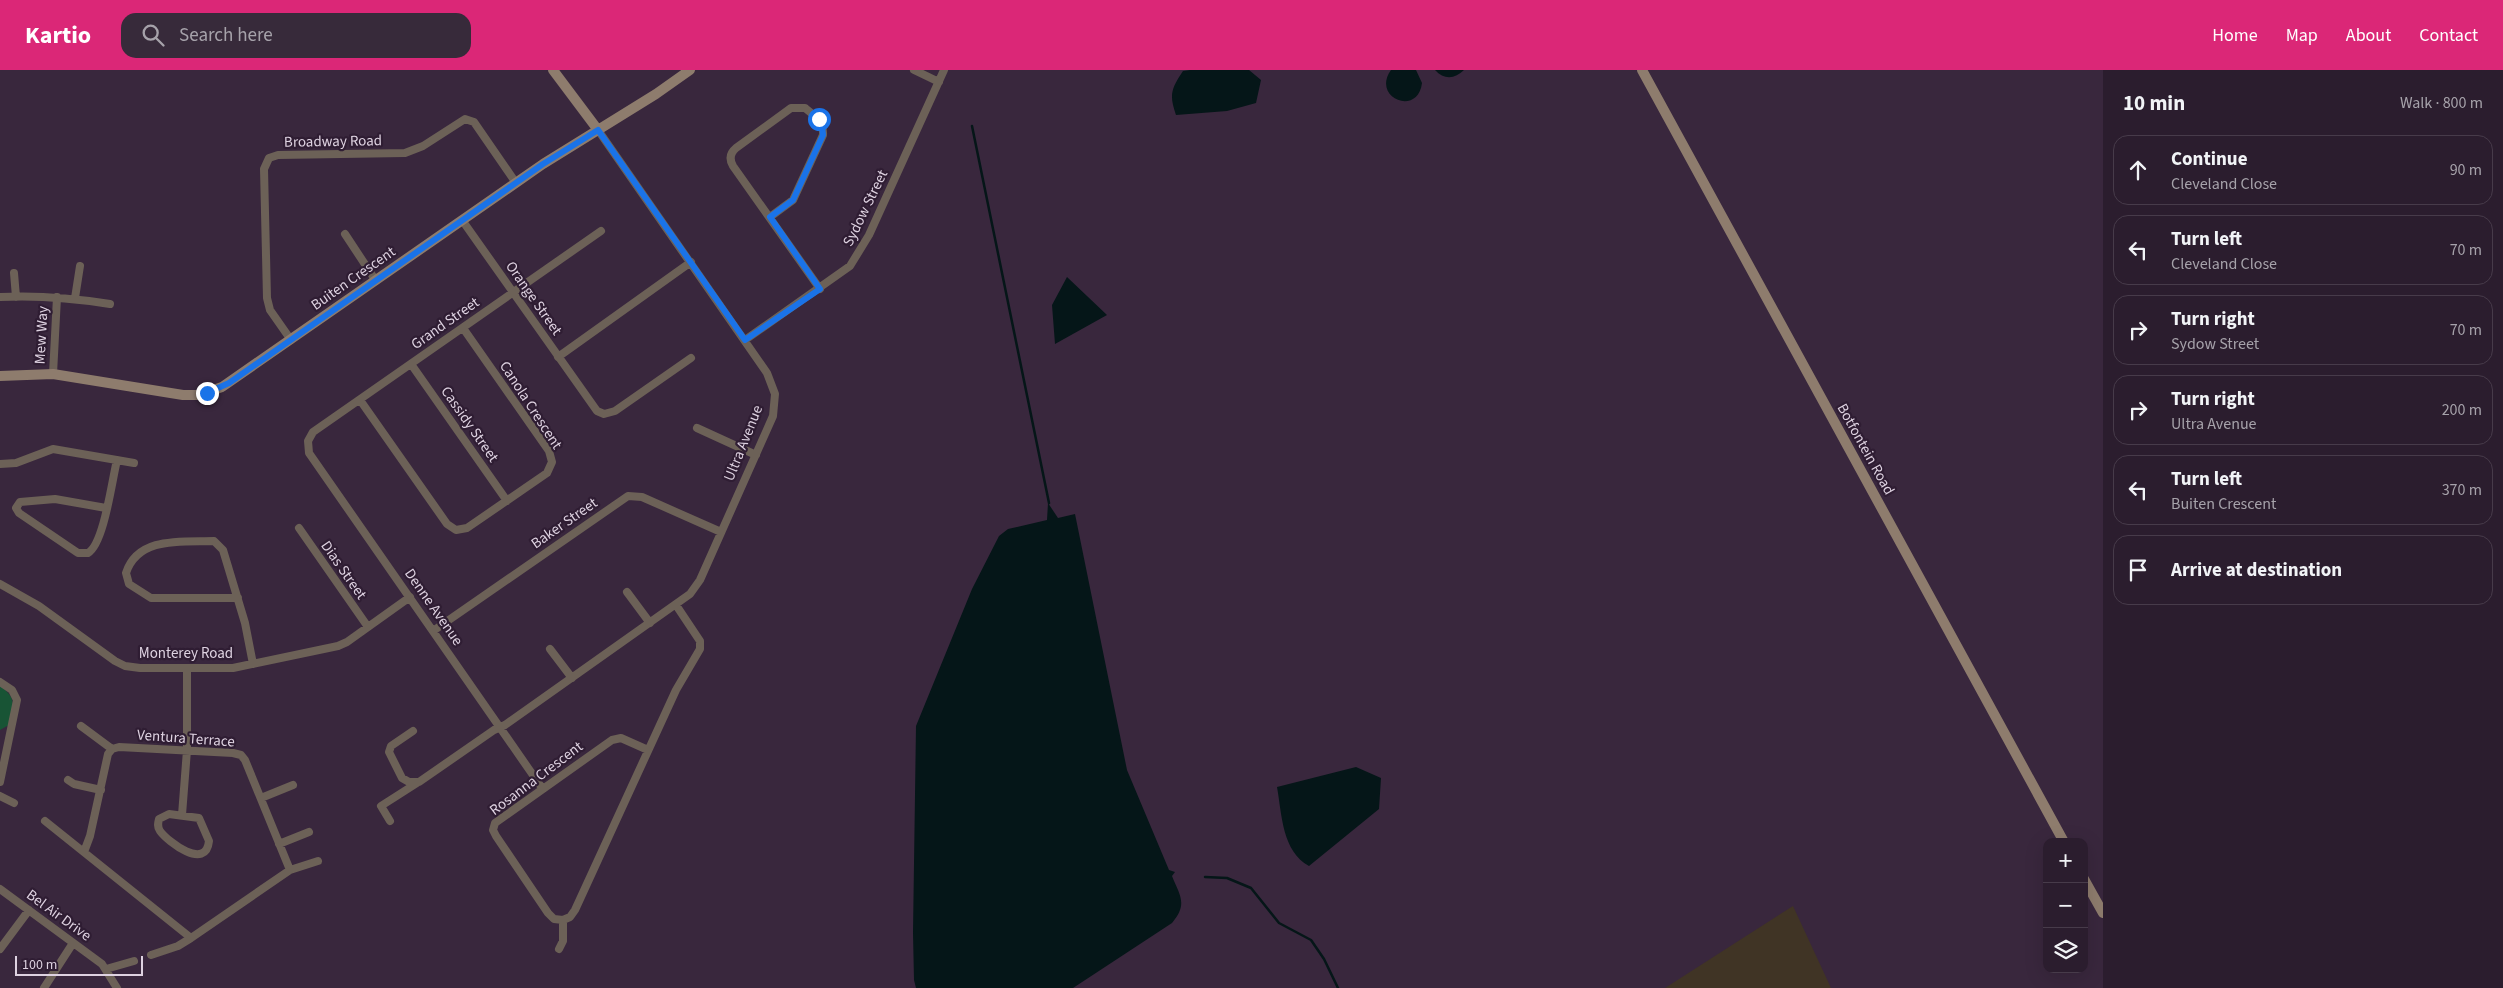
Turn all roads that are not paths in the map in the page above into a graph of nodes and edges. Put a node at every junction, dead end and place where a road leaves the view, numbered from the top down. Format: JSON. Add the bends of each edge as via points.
{"nodes":[{"id":1,"x":553,"y":70,"type":"edge"},
{"id":2,"x":690,"y":70,"type":"edge"},
{"id":3,"x":914,"y":70,"type":"edge"},
{"id":4,"x":944,"y":70,"type":"edge"},
{"id":5,"x":1642,"y":70,"type":"edge"},
{"id":6,"x":939,"y":82,"type":"junction"},
{"id":7,"x":598,"y":130,"type":"junction"},
{"id":8,"x":516,"y":183,"type":"junction"},
{"id":9,"x":770,"y":217,"type":"junction"},
{"id":10,"x":462,"y":220,"type":"junction"},
{"id":11,"x":601,"y":231,"type":"dead end"},
{"id":12,"x":345,"y":234,"type":"dead end"},
{"id":13,"x":691,"y":262,"type":"junction"},
{"id":14,"x":80,"y":266,"type":"dead end"},
{"id":15,"x":14,"y":273,"type":"dead end"},
{"id":16,"x":376,"y":280,"type":"junction"},
{"id":17,"x":820,"y":289,"type":"junction"},
{"id":18,"x":513,"y":293,"type":"junction"},
{"id":19,"x":16,"y":296,"type":"junction"},
{"id":20,"x":57,"y":297,"type":"junction"},
{"id":21,"x":0,"y":298,"type":"edge"},
{"id":22,"x":75,"y":298,"type":"junction"},
{"id":23,"x":110,"y":304,"type":"dead end"},
{"id":24,"x":463,"y":328,"type":"junction"},
{"id":25,"x":291,"y":340,"type":"junction"},
{"id":26,"x":745,"y":340,"type":"junction"},
{"id":27,"x":558,"y":356,"type":"junction"},
{"id":28,"x":691,"y":358,"type":"dead end"},
{"id":29,"x":411,"y":364,"type":"junction"},
{"id":30,"x":53,"y":374,"type":"junction"},
{"id":31,"x":0,"y":376,"type":"edge"},
{"id":32,"x":360,"y":400,"type":"junction"},
{"id":33,"x":697,"y":428,"type":"dead end"},
{"id":34,"x":308,"y":441,"type":"joint"},
{"id":35,"x":756,"y":455,"type":"junction"},
{"id":36,"x":117,"y":460,"type":"junction"},
{"id":37,"x":134,"y":463,"type":"dead end"},
{"id":38,"x":0,"y":464,"type":"edge"},
{"id":39,"x":507,"y":501,"type":"junction"},
{"id":40,"x":106,"y":508,"type":"junction"},
{"id":41,"x":299,"y":528,"type":"dead end"},
{"id":42,"x":721,"y":532,"type":"junction"},
{"id":43,"x":0,"y":584,"type":"edge"},
{"id":44,"x":627,"y":592,"type":"dead end"},
{"id":45,"x":410,"y":597,"type":"junction"},
{"id":46,"x":238,"y":598,"type":"junction"},
{"id":47,"x":676,"y":605,"type":"junction"},
{"id":48,"x":650,"y":623,"type":"junction"},
{"id":49,"x":368,"y":627,"type":"junction"},
{"id":50,"x":434,"y":631,"type":"junction"},
{"id":51,"x":550,"y":649,"type":"dead end"},
{"id":52,"x":253,"y":664,"type":"junction"},
{"id":53,"x":187,"y":668,"type":"junction"},
{"id":54,"x":572,"y":678,"type":"junction"},
{"id":55,"x":0,"y":682,"type":"edge"},
{"id":56,"x":81,"y":726,"type":"dead end"},
{"id":57,"x":500,"y":727,"type":"junction"},
{"id":58,"x":413,"y":731,"type":"dead end"},
{"id":59,"x":0,"y":735,"type":"edge"},
{"id":60,"x":9,"y":739,"type":"junction"},
{"id":61,"x":112,"y":749,"type":"junction"},
{"id":62,"x":187,"y":750,"type":"junction"},
{"id":63,"x":648,"y":750,"type":"junction"},
{"id":64,"x":68,"y":780,"type":"dead end"},
{"id":65,"x":0,"y":782,"type":"edge"},
{"id":66,"x":419,"y":782,"type":"junction"},
{"id":67,"x":292,"y":785,"type":"dead end"},
{"id":68,"x":542,"y":788,"type":"junction"},
{"id":69,"x":101,"y":790,"type":"junction"},
{"id":70,"x":0,"y":796,"type":"edge"},
{"id":71,"x":261,"y":798,"type":"junction"},
{"id":72,"x":14,"y":802,"type":"dead end"},
{"id":73,"x":182,"y":814,"type":"junction"},
{"id":74,"x":45,"y":821,"type":"dead end"},
{"id":75,"x":390,"y":821,"type":"dead end"},
{"id":76,"x":309,"y":832,"type":"dead end"},
{"id":77,"x":2062,"y":838,"type":"edge"},
{"id":78,"x":280,"y":844,"type":"junction"},
{"id":79,"x":84,"y":852,"type":"junction"},
{"id":80,"x":318,"y":861,"type":"dead end"},
{"id":81,"x":290,"y":870,"type":"junction"},
{"id":82,"x":2086,"y":883,"type":"edge"},
{"id":83,"x":0,"y":889,"type":"edge"},
{"id":84,"x":29,"y":910,"type":"junction"},
{"id":85,"x":2103,"y":913,"type":"edge"},
{"id":86,"x":563,"y":920,"type":"junction"},
{"id":87,"x":191,"y":938,"type":"junction"},
{"id":88,"x":73,"y":943,"type":"junction"},
{"id":89,"x":0,"y":949,"type":"edge"},
{"id":90,"x":559,"y":949,"type":"dead end"},
{"id":91,"x":151,"y":954,"type":"dead end"},
{"id":92,"x":134,"y":961,"type":"dead end"},
{"id":93,"x":106,"y":969,"type":"junction"},
{"id":94,"x":44,"y":988,"type":"edge"},
{"id":95,"x":117,"y":988,"type":"edge"}],
"edges":[{"from":1,"to":7,"type":"main road","name":"Ultra Avenue"},
{"from":2,"to":7,"type":"main road","name":"Buiten Crescent"},
{"from":3,"to":6,"type":"street"},
{"from":4,"to":6,"type":"street","name":"Sydow Street"},
{"from":5,"to":77,"type":"main road","name":"Botfontein Road"},
{"from":6,"to":17,"type":"street","name":"Sydow Street","via":[[862,250],[850,266]]},
{"from":7,"to":8,"type":"main road","name":"Buiten Crescent"},
{"from":7,"to":13,"type":"street","name":"Ultra Avenue"},
{"from":8,"to":10,"type":"main road","name":"Buiten Crescent"},
{"from":8,"to":25,"type":"street","name":"Broadway Road","via":[[474,122],[468,120],[460,121],[423,146],[406,153],[269,158],[264,170],[267,298],[270,310]]},
{"from":9,"to":9,"type":"street","via":[[733,166],[732,153],[791,108],[805,108],[819,119],[823,135],[793,200]]},
{"from":9,"to":17,"type":"street"},
{"from":10,"to":16,"type":"main road","name":"Buiten Crescent"},
{"from":10,"to":18,"type":"street","name":"Orange Street"},
{"from":11,"to":18,"type":"street","name":"Grand Street"},
{"from":12,"to":16,"type":"street"},
{"from":13,"to":26,"type":"street","name":"Ultra Avenue"},
{"from":13,"to":27,"type":"street","name":"Orange Street"},
{"from":14,"to":22,"type":"street"},
{"from":15,"to":19,"type":"street"},
{"from":16,"to":25,"type":"main road","name":"Buiten Crescent"},
{"from":17,"to":26,"type":"street","name":"Sydow Street"},
{"from":18,"to":24,"type":"street","name":"Grand Street"},
{"from":18,"to":27,"type":"street","name":"Orange Street"},
{"from":19,"to":20,"type":"street"},
{"from":19,"to":21,"type":"street"},
{"from":20,"to":22,"type":"street"},
{"from":20,"to":30,"type":"street","name":"Mew Way"},
{"from":22,"to":23,"type":"street"},
{"from":24,"to":29,"type":"street","name":"Grand Street"},
{"from":24,"to":39,"type":"street","name":"Canola Crescent","via":[[552,458],[547,473]]},
{"from":25,"to":30,"type":"main road","name":"Buiten Crescent","via":[[229,383],[199,395],[175,395]]},
{"from":26,"to":35,"type":"street","name":"Ultra Avenue","via":[[767,372],[775,394],[773,416]]},
{"from":27,"to":28,"type":"street","via":[[594,409],[604,414],[615,411]]},
{"from":29,"to":32,"type":"street","name":"Grand Street"},
{"from":29,"to":39,"type":"street","name":"Cassidy Street"},
{"from":30,"to":31,"type":"main road","name":"Buiten Crescent"},
{"from":32,"to":34,"type":"street","name":"Grand Street","via":[[313,432]]},
{"from":32,"to":39,"type":"street","name":"Canola Crescent","via":[[450,527],[467,528]]},
{"from":33,"to":35,"type":"street"},
{"from":34,"to":45,"type":"street","name":"Denne Avenue","via":[[309,453]]},
{"from":35,"to":42,"type":"street","name":"Ultra Avenue"},
{"from":36,"to":37,"type":"street"},
{"from":36,"to":38,"type":"street","via":[[53,450],[16,463]]},
{"from":36,"to":40,"type":"street"},
{"from":40,"to":40,"type":"street","via":[[100,537],[94,549],[84,554],[78,553],[16,508],[23,502],[55,499]]},
{"from":41,"to":49,"type":"street","name":"Dias Street"},
{"from":42,"to":47,"type":"street","name":"Ultra Avenue","via":[[696,585]]},
{"from":42,"to":50,"type":"street","name":"Baker Street","via":[[642,497],[628,496]]},
{"from":43,"to":53,"type":"street","name":"Monterey Road","via":[[38,606],[120,664],[132,668]]},
{"from":44,"to":48,"type":"street"},
{"from":45,"to":49,"type":"street","name":"Monterey Road"},
{"from":45,"to":50,"type":"street","name":"Denne Avenue"},
{"from":46,"to":46,"type":"street","via":[[223,550],[214,542],[148,546],[138,554],[126,573],[129,584],[151,598]]},
{"from":46,"to":52,"type":"street"},
{"from":47,"to":48,"type":"street","name":"Ultra Avenue"},
{"from":47,"to":63,"type":"street","via":[[700,641],[700,649],[676,690]]},
{"from":48,"to":54,"type":"street","name":"Ultra Avenue"},
{"from":49,"to":52,"type":"street","name":"Monterey Road","via":[[338,646]]},
{"from":50,"to":57,"type":"street","name":"Denne Avenue"},
{"from":51,"to":54,"type":"street"},
{"from":52,"to":53,"type":"street","name":"Monterey Road"},
{"from":53,"to":62,"type":"street"},
{"from":54,"to":57,"type":"street","name":"Ultra Avenue"},
{"from":55,"to":60,"type":"street","via":[[12,690],[17,700]]},
{"from":56,"to":61,"type":"street"},
{"from":57,"to":66,"type":"street","name":"Ultra Avenue"},
{"from":57,"to":68,"type":"street","name":"Denne Avenue"},
{"from":58,"to":66,"type":"street","via":[[391,746],[389,752],[402,778]]},
{"from":59,"to":60,"type":"street"},
{"from":60,"to":65,"type":"street"},
{"from":61,"to":62,"type":"street","name":"Ventura Terrace"},
{"from":61,"to":69,"type":"street","via":[[107,757]]},
{"from":62,"to":71,"type":"street","name":"Ventura Terrace","via":[[241,755]]},
{"from":62,"to":73,"type":"street"},
{"from":63,"to":68,"type":"street","name":"Rosanna Crescent","via":[[615,738]]},
{"from":63,"to":86,"type":"street","via":[[575,910]]},
{"from":64,"to":69,"type":"street"},
{"from":66,"to":75,"type":"street","name":"Ultra Avenue","via":[[381,806]]},
{"from":67,"to":71,"type":"street"},
{"from":68,"to":86,"type":"street","name":"Rosanna Crescent","via":[[497,821],[493,830],[548,913],[554,919]]},
{"from":69,"to":79,"type":"street"},
{"from":70,"to":72,"type":"street"},
{"from":71,"to":78,"type":"street","name":"Ventura Terrace"},
{"from":73,"to":73,"type":"street","via":[[163,815],[158,822],[159,829],[188,853],[199,854],[209,843],[201,821],[195,816]]},
{"from":74,"to":79,"type":"street"},
{"from":76,"to":78,"type":"street"},
{"from":78,"to":81,"type":"street","name":"Ventura Terrace"},
{"from":79,"to":87,"type":"street"},
{"from":80,"to":81,"type":"street"},
{"from":81,"to":87,"type":"street"},
{"from":82,"to":85,"type":"main road"},
{"from":83,"to":84,"type":"street","name":"Bel Air Drive"},
{"from":84,"to":88,"type":"street","name":"Bel Air Drive"},
{"from":84,"to":89,"type":"street"},
{"from":86,"to":90,"type":"street","via":[[563,941]]},
{"from":87,"to":91,"type":"street","via":[[178,946]]},
{"from":88,"to":93,"type":"street","name":"Bel Air Drive"},
{"from":88,"to":94,"type":"street"},
{"from":92,"to":93,"type":"street"},
{"from":93,"to":95,"type":"street","name":"Bel Air Drive"}]}
